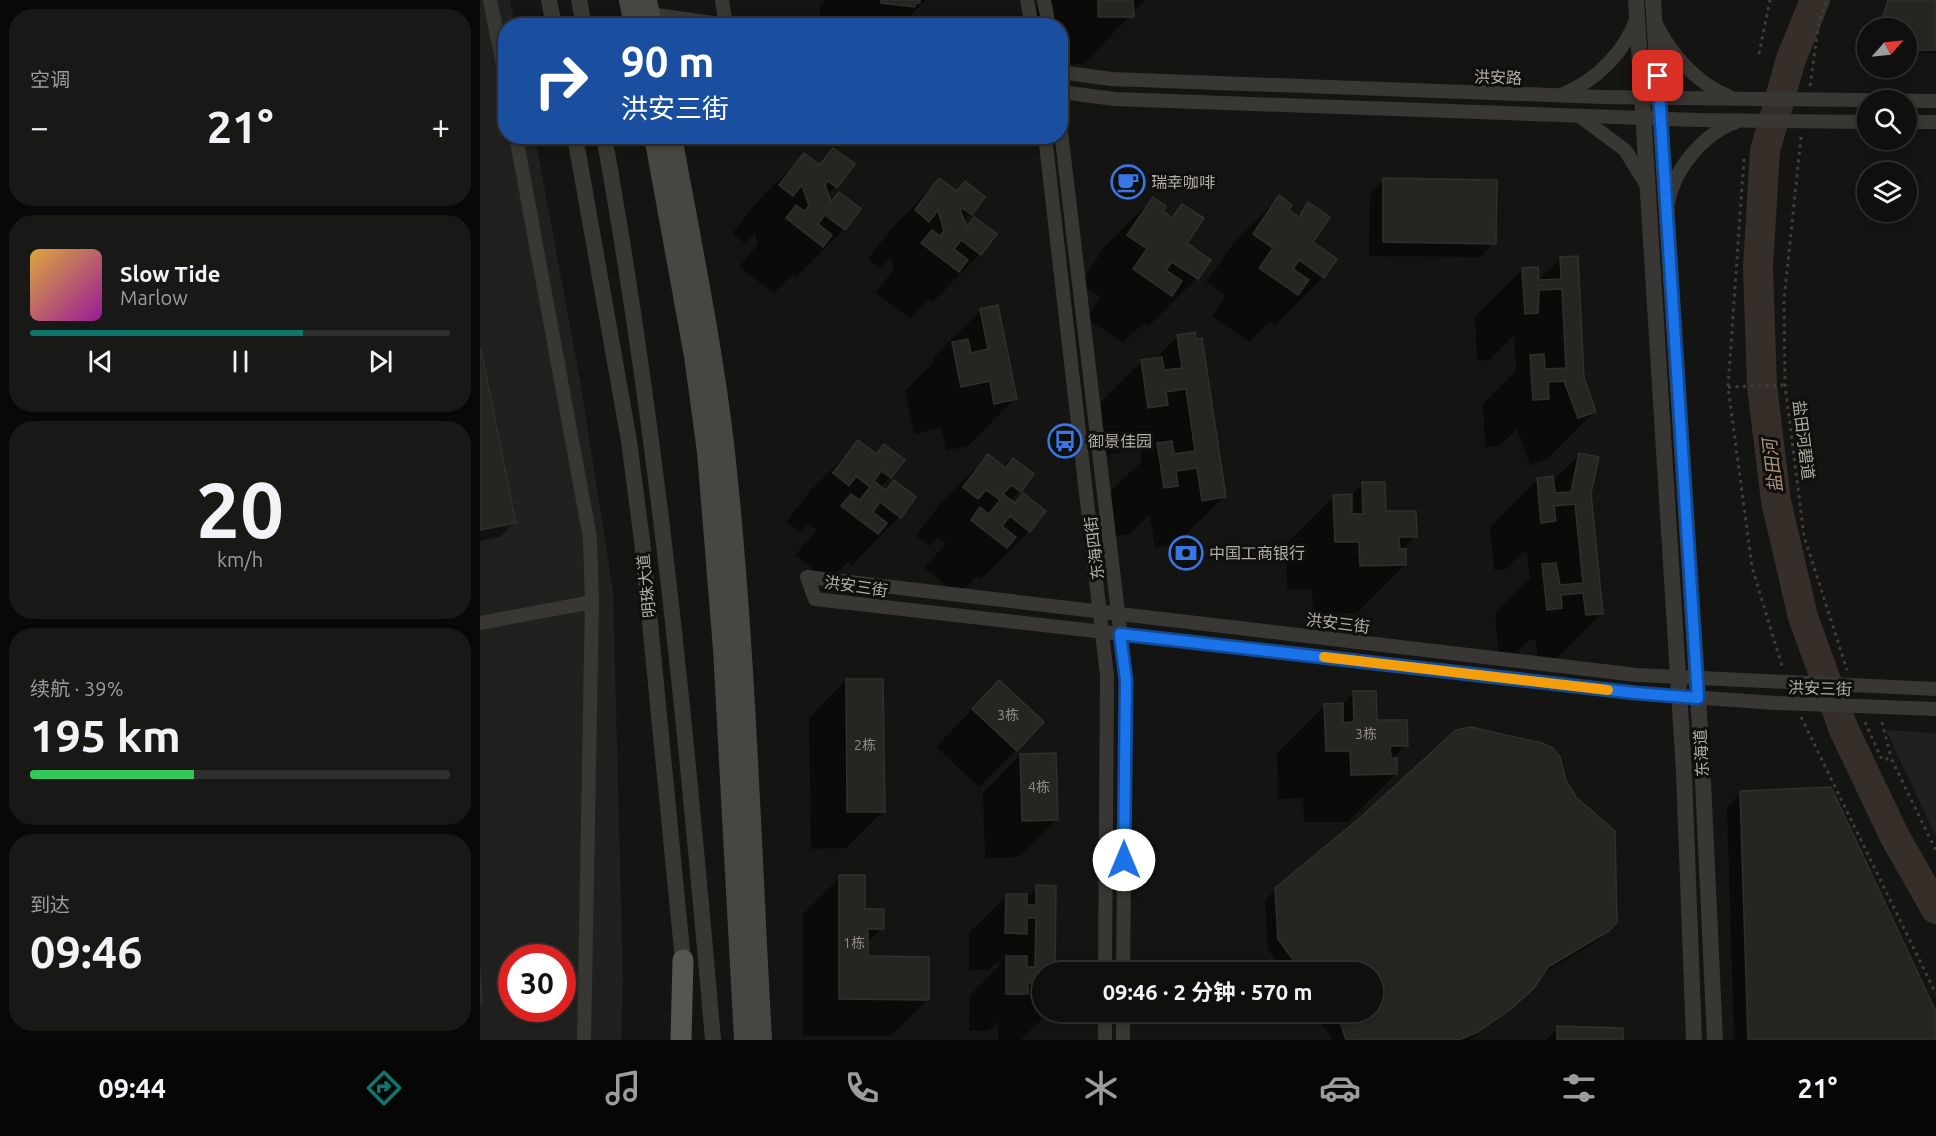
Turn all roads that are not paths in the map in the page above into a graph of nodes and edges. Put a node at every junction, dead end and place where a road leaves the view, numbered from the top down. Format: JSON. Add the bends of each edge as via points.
{"nodes":[{"id":1,"x":490,"y":0,"type":"edge"},
{"id":2,"x":549,"y":0,"type":"edge"},
{"id":3,"x":579,"y":0,"type":"edge"},
{"id":4,"x":629,"y":0,"type":"edge"},
{"id":5,"x":722,"y":0,"type":"edge"},
{"id":6,"x":1027,"y":0,"type":"edge"},
{"id":7,"x":1044,"y":0,"type":"edge"},
{"id":8,"x":1653,"y":0,"type":"edge"},
{"id":9,"x":1637,"y":8,"type":"edge"},
{"id":10,"x":552,"y":18,"type":"edge"},
{"id":11,"x":582,"y":18,"type":"edge"},
{"id":12,"x":641,"y":18,"type":"edge"},
{"id":13,"x":727,"y":18,"type":"edge"},
{"id":14,"x":1030,"y":18,"type":"edge"},
{"id":15,"x":1047,"y":18,"type":"edge"},
{"id":16,"x":1655,"y":21,"type":"junction"},
{"id":17,"x":498,"y":40,"type":"edge"},
{"id":18,"x":1068,"y":73,"type":"edge"},
{"id":19,"x":1068,"y":93,"type":"edge"},
{"id":20,"x":1555,"y":95,"type":"junction"},
{"id":21,"x":1643,"y":98,"type":"junction"},
{"id":22,"x":1660,"y":98,"type":"junction"},
{"id":23,"x":1742,"y":99,"type":"junction"},
{"id":24,"x":1936,"y":101,"type":"edge"},
{"id":25,"x":1577,"y":116,"type":"junction"},
{"id":26,"x":1644,"y":118,"type":"junction"},
{"id":27,"x":1661,"y":119,"type":"junction"},
{"id":28,"x":1741,"y":121,"type":"junction"},
{"id":29,"x":1857,"y":122,"type":"edge"},
{"id":30,"x":1917,"y":122,"type":"edge"},
{"id":31,"x":1936,"y":122,"type":"edge"},
{"id":32,"x":517,"y":144,"type":"edge"},
{"id":33,"x":576,"y":144,"type":"edge"},
{"id":34,"x":605,"y":144,"type":"edge"},
{"id":35,"x":655,"y":144,"type":"edge"},
{"id":36,"x":673,"y":144,"type":"edge"},
{"id":37,"x":1046,"y":144,"type":"edge"},
{"id":38,"x":1062,"y":144,"type":"edge"},
{"id":39,"x":1649,"y":195,"type":"junction"},
{"id":40,"x":1667,"y":208,"type":"junction"},
{"id":41,"x":592,"y":602,"type":"junction"},
{"id":42,"x":1100,"y":612,"type":"junction"},
{"id":43,"x":1118,"y":614,"type":"junction"},
{"id":44,"x":480,"y":623,"type":"edge"},
{"id":45,"x":1102,"y":632,"type":"junction"},
{"id":46,"x":1120,"y":634,"type":"junction"},
{"id":47,"x":1678,"y":677,"type":"junction"},
{"id":48,"x":1696,"y":678,"type":"junction"},
{"id":49,"x":1936,"y":689,"type":"edge"},
{"id":50,"x":1679,"y":696,"type":"junction"},
{"id":51,"x":1698,"y":698,"type":"junction"},
{"id":52,"x":1936,"y":709,"type":"edge"},
{"id":53,"x":683,"y":960,"type":"junction"},
{"id":54,"x":1106,"y":962,"type":"edge"},
{"id":55,"x":1123,"y":962,"type":"edge"},
{"id":56,"x":1105,"y":1022,"type":"edge"},
{"id":57,"x":1123,"y":1022,"type":"edge"},
{"id":58,"x":584,"y":1040,"type":"edge"},
{"id":59,"x":681,"y":1040,"type":"edge"},
{"id":60,"x":689,"y":1040,"type":"edge"},
{"id":61,"x":712,"y":1040,"type":"edge"},
{"id":62,"x":744,"y":1040,"type":"edge"},
{"id":63,"x":762,"y":1040,"type":"edge"},
{"id":64,"x":1105,"y":1040,"type":"edge"},
{"id":65,"x":1123,"y":1040,"type":"edge"},
{"id":66,"x":1694,"y":1040,"type":"edge"},
{"id":67,"x":1715,"y":1040,"type":"edge"}],
"edges":[{"from":1,"to":17,"type":"street"},
{"from":2,"to":10,"type":"street"},
{"from":3,"to":11,"type":"street"},
{"from":4,"to":12,"type":"main road"},
{"from":5,"to":13,"type":"street"},
{"from":6,"to":14,"type":"street"},
{"from":7,"to":15,"type":"street"},
{"from":8,"to":16,"type":"street","name":"东海道"},
{"from":9,"to":20,"type":"street","via":[[1629,36],[1603,68],[1579,86]]},
{"from":9,"to":21,"type":"street","name":"东海道"},
{"from":16,"to":22,"type":"street","name":"东海道"},
{"from":16,"to":23,"type":"street","via":[[1678,58],[1701,81],[1719,93]]},
{"from":18,"to":20,"type":"street","name":"洪安路","via":[[1111,79]]},
{"from":19,"to":25,"type":"street","via":[[1114,99]]},
{"from":20,"to":21,"type":"street","name":"洪安路"},
{"from":21,"to":22,"type":"street","name":"洪安路"},
{"from":21,"to":26,"type":"street","name":"东海道"},
{"from":22,"to":23,"type":"street","name":"洪安路"},
{"from":22,"to":27,"type":"street","name":"东海道"},
{"from":23,"to":24,"type":"street","name":"洪安路","via":[[1814,95]]},
{"from":25,"to":26,"type":"street"},
{"from":25,"to":39,"type":"street","via":[[1625,150]]},
{"from":26,"to":27,"type":"street"},
{"from":26,"to":39,"type":"street","name":"东海道"},
{"from":27,"to":28,"type":"street"},
{"from":27,"to":40,"type":"street","name":"东海道"},
{"from":28,"to":29,"type":"street"},
{"from":28,"to":40,"type":"street","via":[[1719,131],[1695,151],[1677,178]]},
{"from":30,"to":31,"type":"street"},
{"from":32,"to":41,"type":"street","via":[[590,538]]},
{"from":33,"to":53,"type":"street","name":"明珠大道","via":[[642,541]]},
{"from":34,"to":61,"type":"street","name":"明珠大道","via":[[632,295],[649,425]]},
{"from":35,"to":62,"type":"main road","via":[[694,356],[707,452],[723,649]]},
{"from":36,"to":63,"type":"main road","via":[[712,356],[724,450],[741,648]]},
{"from":37,"to":42,"type":"street","name":"东海四街"},
{"from":38,"to":43,"type":"street","name":"东海四街"},
{"from":39,"to":47,"type":"street","name":"东海道"},
{"from":40,"to":48,"type":"street","name":"东海道"},
{"from":41,"to":44,"type":"street"},
{"from":41,"to":58,"type":"street"},
{"from":42,"to":43,"type":"street","name":"洪安三街"},
{"from":42,"to":45,"type":"street","name":"东海四街"},
{"from":42,"to":45,"type":"street","name":"洪安三街","via":[[807,577],[815,598]]},
{"from":43,"to":46,"type":"street","name":"东海四街"},
{"from":43,"to":47,"type":"street","name":"洪安三街"},
{"from":45,"to":46,"type":"street","name":"洪安三街"},
{"from":45,"to":54,"type":"street","name":"东海四街","via":[[1107,676]]},
{"from":46,"to":50,"type":"street","name":"洪安三街"},
{"from":46,"to":55,"type":"street","name":"东海四街","via":[[1126,680]]},
{"from":47,"to":48,"type":"street","name":"洪安三街"},
{"from":47,"to":50,"type":"street","name":"东海道"},
{"from":48,"to":49,"type":"street","name":"洪安三街","via":[[1852,682]]},
{"from":48,"to":51,"type":"street","name":"东海道"},
{"from":50,"to":51,"type":"street","name":"洪安三街"},
{"from":50,"to":66,"type":"street","name":"东海道"},
{"from":51,"to":52,"type":"street","name":"洪安三街","via":[[1862,712],[1878,707]]},
{"from":51,"to":67,"type":"street","name":"东海道"},
{"from":53,"to":59,"type":"main road"},
{"from":53,"to":60,"type":"street","name":"明珠大道"},
{"from":56,"to":64,"type":"street"},
{"from":57,"to":65,"type":"street"}]}
